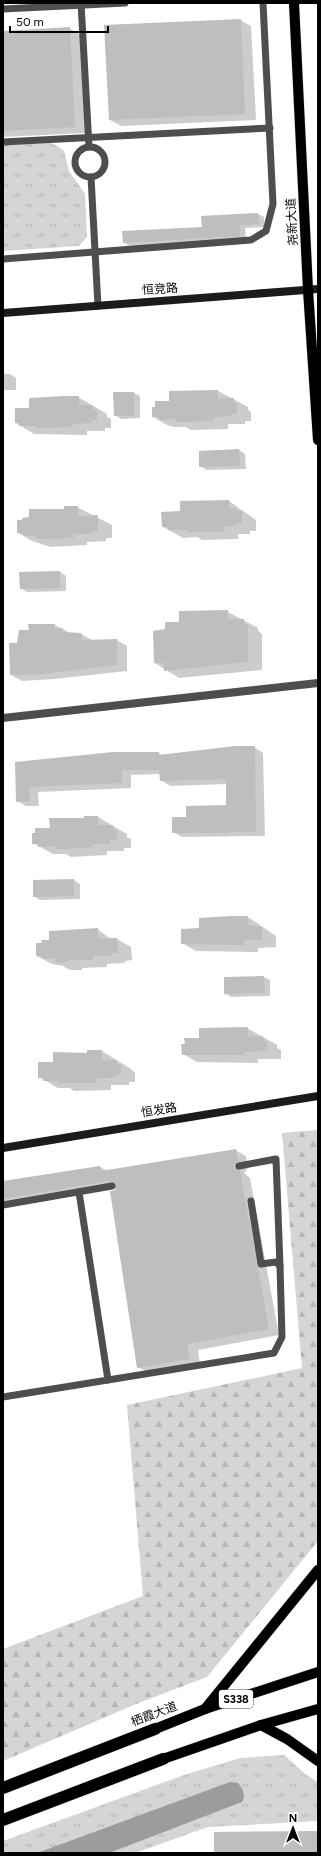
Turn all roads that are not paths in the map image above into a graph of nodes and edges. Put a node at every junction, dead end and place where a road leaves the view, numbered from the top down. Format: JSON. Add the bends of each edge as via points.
{"nodes":[{"id":1,"x":125,"y":3,"type":"edge"},
{"id":2,"x":263,"y":3,"type":"edge"},
{"id":3,"x":294,"y":3,"type":"edge"},
{"id":4,"x":81,"y":4,"type":"edge"},
{"id":5,"x":3,"y":9,"type":"edge"},
{"id":6,"x":270,"y":128,"type":"junction"},
{"id":7,"x":89,"y":137,"type":"junction"},
{"id":8,"x":3,"y":142,"type":"edge"},
{"id":9,"x":89,"y":147,"type":"junction"},
{"id":10,"x":91,"y":178,"type":"junction"},
{"id":11,"x":95,"y":252,"type":"junction"},
{"id":12,"x":3,"y":259,"type":"edge"},
{"id":13,"x":313,"y":289,"type":"edge"},
{"id":14,"x":98,"y":306,"type":"junction"},
{"id":15,"x":3,"y":313,"type":"edge"},
{"id":16,"x":318,"y":440,"type":"edge"},
{"id":17,"x":318,"y":683,"type":"edge"},
{"id":18,"x":3,"y":718,"type":"edge"},
{"id":19,"x":318,"y":1096,"type":"edge"},
{"id":20,"x":3,"y":1148,"type":"edge"},
{"id":21,"x":239,"y":1166,"type":"dead end"},
{"id":22,"x":112,"y":1186,"type":"dead end"},
{"id":23,"x":79,"y":1192,"type":"junction"},
{"id":24,"x":251,"y":1201,"type":"dead end"},
{"id":25,"x":3,"y":1204,"type":"edge"},
{"id":26,"x":280,"y":1266,"type":"junction"},
{"id":27,"x":108,"y":1380,"type":"junction"},
{"id":28,"x":3,"y":1397,"type":"edge"},
{"id":29,"x":318,"y":1570,"type":"edge"},
{"id":30,"x":318,"y":1672,"type":"edge"},
{"id":31,"x":205,"y":1709,"type":"junction"},
{"id":32,"x":318,"y":1709,"type":"edge"},
{"id":33,"x":261,"y":1725,"type":"junction"},
{"id":34,"x":155,"y":1729,"type":"joint"},
{"id":35,"x":163,"y":1758,"type":"joint"},
{"id":36,"x":318,"y":1761,"type":"edge"},
{"id":37,"x":3,"y":1788,"type":"edge"},
{"id":38,"x":3,"y":1820,"type":"edge"}],
"edges":[{"from":1,"to":4,"type":"lane"},
{"from":2,"to":6,"type":"lane"},
{"from":3,"to":13,"type":"main road","name":"尧新大道"},
{"from":4,"to":5,"type":"lane"},
{"from":4,"to":7,"type":"lane"},
{"from":6,"to":7,"type":"lane"},
{"from":6,"to":11,"type":"lane","via":[[273,204],[266,231],[251,240]]},
{"from":7,"to":8,"type":"lane"},
{"from":7,"to":9,"type":"lane"},
{"from":9,"to":10,"type":"lane","via":[[101,152],[105,162],[101,172]]},
{"from":9,"to":10,"type":"lane","via":[[78,153],[74,162],[81,175]]},
{"from":10,"to":11,"type":"lane"},
{"from":11,"to":12,"type":"lane"},
{"from":11,"to":14,"type":"lane"},
{"from":13,"to":14,"type":"street","name":"恒竞路"},
{"from":13,"to":16,"type":"main road","name":"尧新大道"},
{"from":14,"to":15,"type":"street","name":"恒竞路"},
{"from":17,"to":18,"type":"street"},
{"from":19,"to":20,"type":"street","name":"恒发路"},
{"from":21,"to":26,"type":"lane","via":[[276,1160]]},
{"from":22,"to":23,"type":"lane"},
{"from":23,"to":25,"type":"lane"},
{"from":23,"to":27,"type":"lane"},
{"from":24,"to":26,"type":"lane","via":[[261,1264],[276,1262]]},
{"from":26,"to":27,"type":"lane","via":[[282,1337],[274,1353]]},
{"from":27,"to":28,"type":"lane"},
{"from":29,"to":31,"type":"main road"},
{"from":30,"to":31,"type":"main road","name":"栖霞大道","number":"S338"},
{"from":31,"to":34,"type":"main road","name":"栖霞大道","number":"S338"},
{"from":32,"to":33,"type":"main road"},
{"from":33,"to":35,"type":"main road"},
{"from":33,"to":36,"type":"main road","via":[[288,1739]]},
{"from":34,"to":37,"type":"highway","name":"栖霞大道","number":"S338"},
{"from":35,"to":38,"type":"highway"}]}
